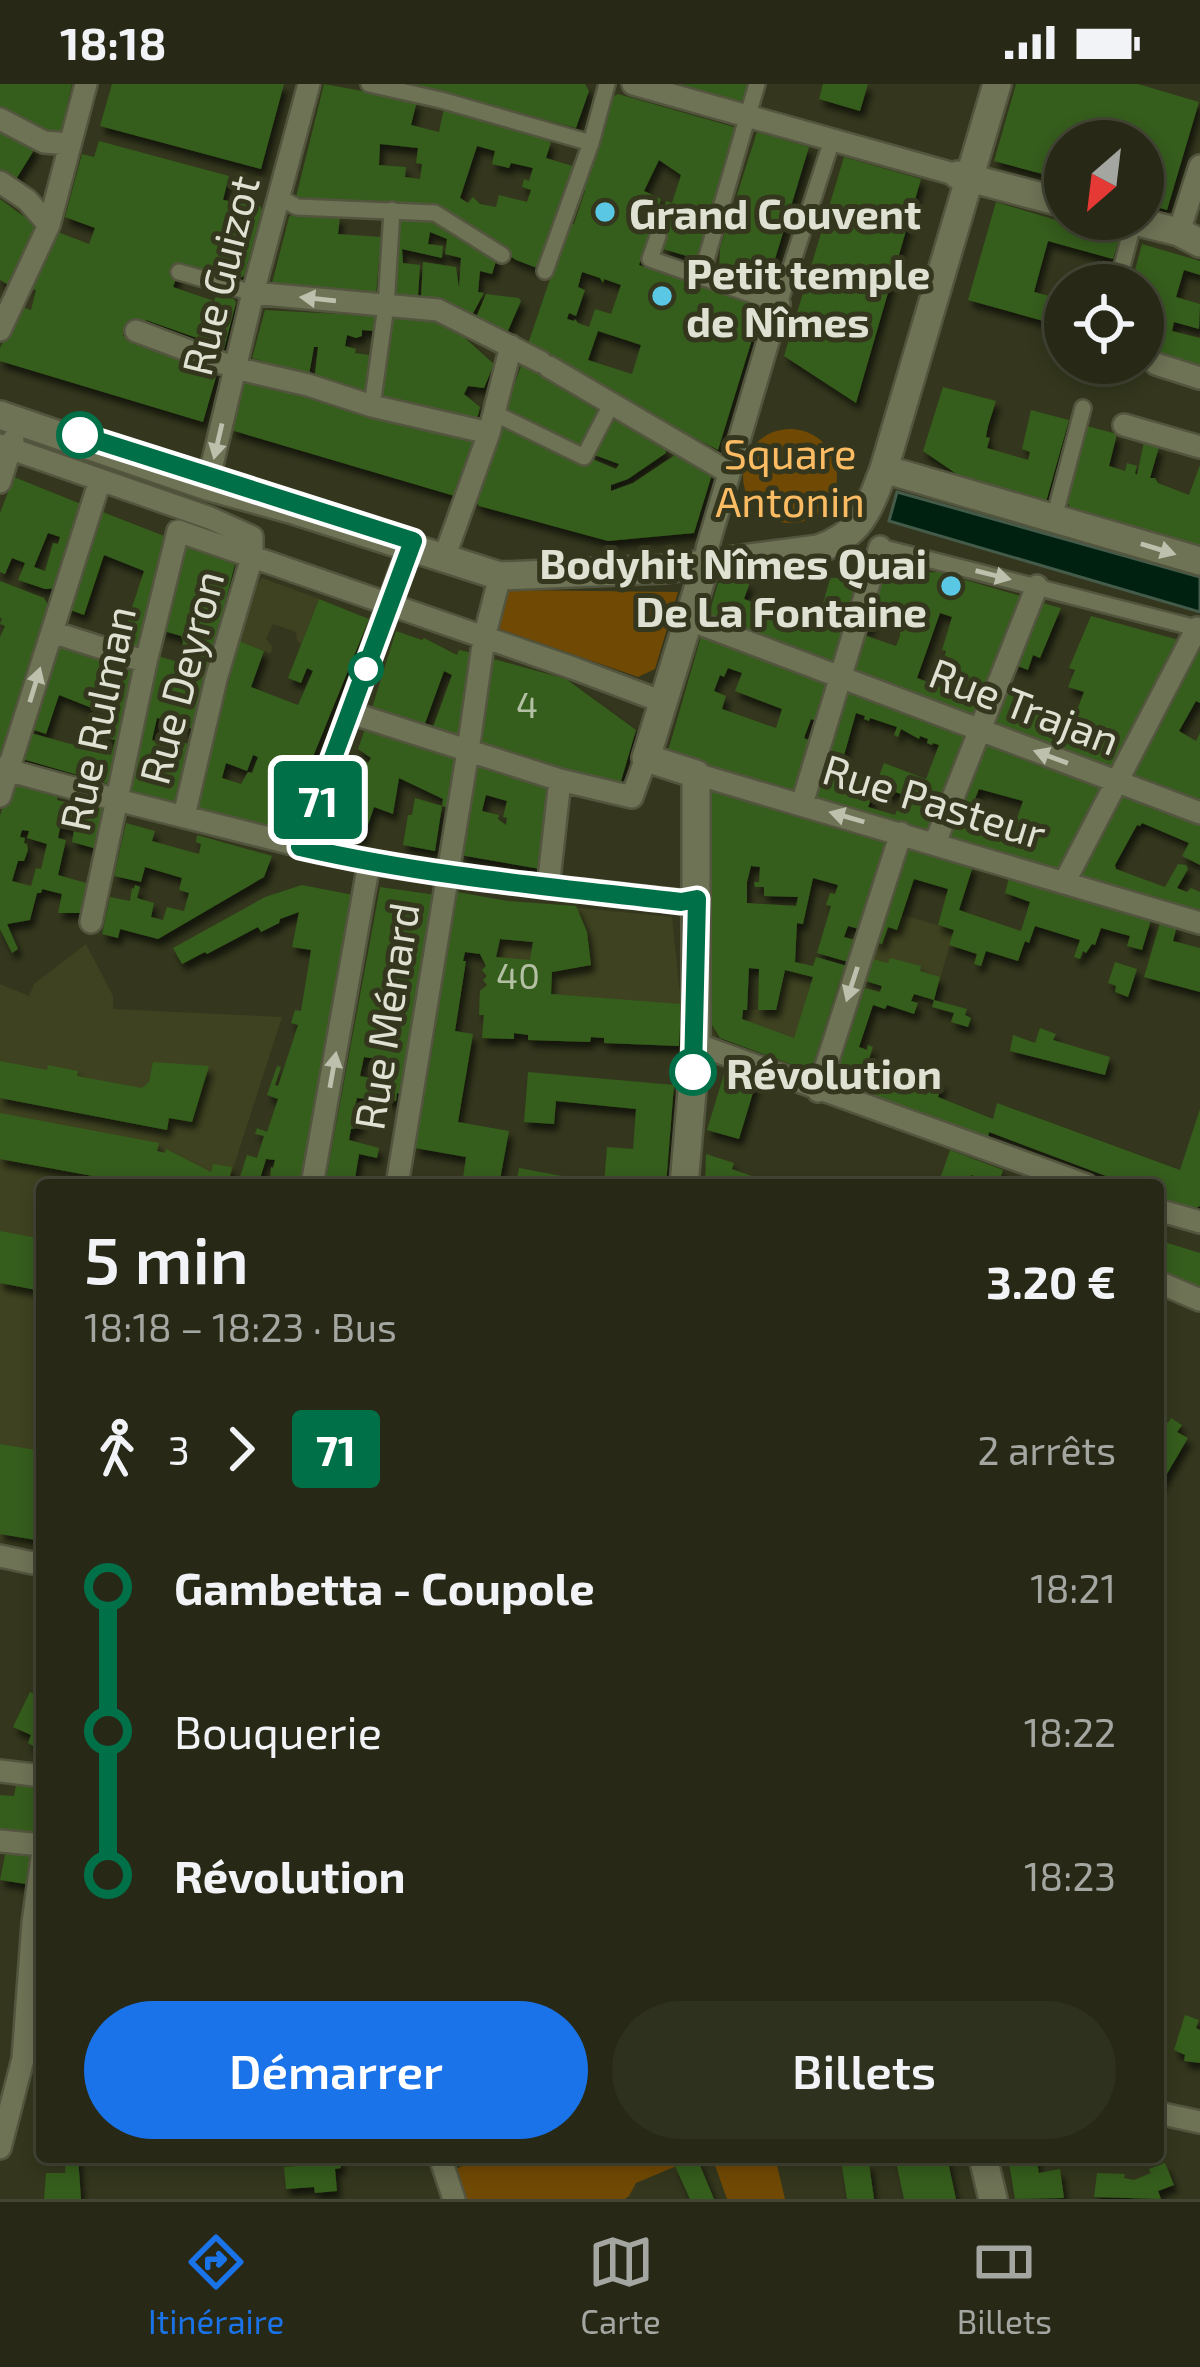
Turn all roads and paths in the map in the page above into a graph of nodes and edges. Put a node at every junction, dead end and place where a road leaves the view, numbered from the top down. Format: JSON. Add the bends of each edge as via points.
{"nodes":[{"id":1,"x":86,"y":84,"type":"edge"},
{"id":2,"x":309,"y":84,"type":"edge"},
{"id":3,"x":369,"y":84,"type":"edge"},
{"id":4,"x":607,"y":84,"type":"edge"},
{"id":5,"x":633,"y":84,"type":"edge"},
{"id":6,"x":757,"y":84,"type":"edge"},
{"id":7,"x":997,"y":84,"type":"edge"},
{"id":8,"x":748,"y":116,"type":"junction"},
{"id":9,"x":0,"y":119,"type":"edge"},
{"id":10,"x":832,"y":140,"type":"junction"},
{"id":11,"x":591,"y":143,"type":"junction"},
{"id":12,"x":69,"y":144,"type":"junction"},
{"id":13,"x":1200,"y":166,"type":"edge"},
{"id":14,"x":962,"y":177,"type":"junction"},
{"id":15,"x":0,"y":182,"type":"edge"},
{"id":16,"x":278,"y":197,"type":"junction"},
{"id":17,"x":1044,"y":198,"type":"edge"},
{"id":18,"x":392,"y":210,"type":"junction"},
{"id":19,"x":49,"y":225,"type":"junction"},
{"id":20,"x":658,"y":236,"type":"dead end"},
{"id":21,"x":1190,"y":237,"type":"edge"},
{"id":22,"x":502,"y":255,"type":"dead end"},
{"id":23,"x":545,"y":271,"type":"dead end"},
{"id":24,"x":179,"y":272,"type":"dead end"},
{"id":25,"x":701,"y":277,"type":"junction"},
{"id":26,"x":9,"y":290,"type":"edge"},
{"id":27,"x":253,"y":292,"type":"junction"},
{"id":28,"x":779,"y":304,"type":"junction"},
{"id":29,"x":386,"y":306,"type":"junction"},
{"id":30,"x":0,"y":330,"type":"edge"},
{"id":31,"x":136,"y":331,"type":"dead end"},
{"id":32,"x":513,"y":341,"type":"junction"},
{"id":33,"x":1164,"y":367,"type":"edge"},
{"id":34,"x":235,"y":368,"type":"junction"},
{"id":35,"x":1200,"y":378,"type":"edge"},
{"id":36,"x":613,"y":403,"type":"junction"},
{"id":37,"x":372,"y":406,"type":"junction"},
{"id":38,"x":1083,"y":408,"type":"dead end"},
{"id":39,"x":491,"y":423,"type":"junction"},
{"id":40,"x":1124,"y":425,"type":"dead end"},
{"id":41,"x":7,"y":432,"type":"edge"},
{"id":42,"x":1200,"y":447,"type":"edge"},
{"id":43,"x":884,"y":469,"type":"junction"},
{"id":44,"x":728,"y":472,"type":"junction"},
{"id":45,"x":100,"y":480,"type":"junction"},
{"id":46,"x":0,"y":482,"type":"edge"},
{"id":47,"x":207,"y":486,"type":"junction"},
{"id":48,"x":1054,"y":518,"type":"junction"},
{"id":49,"x":880,"y":547,"type":"joint"},
{"id":50,"x":409,"y":548,"type":"junction"},
{"id":51,"x":252,"y":557,"type":"junction"},
{"id":52,"x":444,"y":558,"type":"junction"},
{"id":53,"x":1200,"y":561,"type":"edge"},
{"id":54,"x":705,"y":566,"type":"junction"},
{"id":55,"x":500,"y":576,"type":"junction"},
{"id":56,"x":1037,"y":586,"type":"junction"},
{"id":57,"x":388,"y":604,"type":"junction"},
{"id":58,"x":687,"y":619,"type":"junction"},
{"id":59,"x":1198,"y":628,"type":"edge"},
{"id":60,"x":52,"y":632,"type":"junction"},
{"id":61,"x":484,"y":638,"type":"junction"},
{"id":62,"x":146,"y":662,"type":"junction"},
{"id":63,"x":841,"y":676,"type":"junction"},
{"id":64,"x":663,"y":702,"type":"junction"},
{"id":65,"x":351,"y":713,"type":"junction"},
{"id":66,"x":978,"y":730,"type":"junction"},
{"id":67,"x":468,"y":751,"type":"junction"},
{"id":68,"x":646,"y":758,"type":"junction"},
{"id":69,"x":4,"y":769,"type":"edge"},
{"id":70,"x":696,"y":774,"type":"junction"},
{"id":71,"x":560,"y":780,"type":"junction"},
{"id":72,"x":1116,"y":782,"type":"junction"},
{"id":73,"x":0,"y":796,"type":"edge"},
{"id":74,"x":117,"y":800,"type":"junction"},
{"id":75,"x":802,"y":804,"type":"junction"},
{"id":76,"x":1200,"y":813,"type":"edge"},
{"id":77,"x":184,"y":816,"type":"junction"},
{"id":78,"x":902,"y":833,"type":"junction"},
{"id":79,"x":935,"y":842,"type":"junction"},
{"id":80,"x":300,"y":847,"type":"junction"},
{"id":81,"x":369,"y":863,"type":"junction"},
{"id":82,"x":447,"y":875,"type":"junction"},
{"id":83,"x":1064,"y":883,"type":"junction"},
{"id":84,"x":548,"y":887,"type":"junction"},
{"id":85,"x":697,"y":899,"type":"junction"},
{"id":86,"x":91,"y":922,"type":"dead end"},
{"id":87,"x":1200,"y":923,"type":"edge"},
{"id":88,"x":696,"y":1045,"type":"junction"},
{"id":89,"x":818,"y":1090,"type":"junction"},
{"id":90,"x":313,"y":1179,"type":"edge"},
{"id":91,"x":398,"y":1179,"type":"edge"},
{"id":92,"x":685,"y":1179,"type":"edge"},
{"id":93,"x":1069,"y":1179,"type":"edge"},
{"id":94,"x":1164,"y":1212,"type":"edge"},
{"id":95,"x":1200,"y":1222,"type":"edge"},
{"id":96,"x":1164,"y":1285,"type":"edge"},
{"id":97,"x":1200,"y":1300,"type":"edge"},
{"id":98,"x":0,"y":1556,"type":"edge"},
{"id":99,"x":36,"y":1564,"type":"edge"},
{"id":100,"x":0,"y":1771,"type":"edge"},
{"id":101,"x":36,"y":1775,"type":"edge"},
{"id":102,"x":0,"y":1841,"type":"edge"},
{"id":103,"x":36,"y":1844,"type":"edge"},
{"id":104,"x":36,"y":1901,"type":"edge"},
{"id":105,"x":1164,"y":2114,"type":"edge"},
{"id":106,"x":1200,"y":2122,"type":"edge"},
{"id":107,"x":0,"y":2148,"type":"edge"},
{"id":108,"x":442,"y":2163,"type":"edge"},
{"id":109,"x":984,"y":2163,"type":"edge"},
{"id":110,"x":454,"y":2199,"type":"edge"},
{"id":111,"x":993,"y":2199,"type":"edge"}],
"edges":[{"from":1,"to":12,"type":"street"},
{"from":2,"to":16,"type":"street","name":"Rue Guizot"},
{"from":3,"to":11,"type":"street"},
{"from":4,"to":11,"type":"street"},
{"from":5,"to":8,"type":"street"},
{"from":6,"to":8,"type":"street"},
{"from":7,"to":14,"type":"street"},
{"from":8,"to":10,"type":"street"},
{"from":8,"to":25,"type":"street"},
{"from":9,"to":12,"type":"street","via":[[44,142]]},
{"from":10,"to":14,"type":"street"},
{"from":10,"to":28,"type":"street"},
{"from":11,"to":23,"type":"street"},
{"from":12,"to":19,"type":"street"},
{"from":13,"to":21,"type":"street"},
{"from":14,"to":17,"type":"street"},
{"from":14,"to":43,"type":"street"},
{"from":15,"to":19,"type":"street"},
{"from":16,"to":18,"type":"street","via":[[297,207]]},
{"from":16,"to":27,"type":"street","name":"Rue Guizot"},
{"from":18,"to":22,"type":"street","via":[[435,213]]},
{"from":18,"to":29,"type":"street"},
{"from":19,"to":26,"type":"street"},
{"from":20,"to":25,"type":"street","via":[[650,259]]},
{"from":24,"to":27,"type":"street"},
{"from":25,"to":28,"type":"street"},
{"from":26,"to":30,"type":"street"},
{"from":29,"to":27,"type":"street","one_way":true},
{"from":27,"to":34,"type":"street","name":"Rue Guizot"},
{"from":28,"to":44,"type":"street"},
{"from":29,"to":32,"type":"street","via":[[438,310]]},
{"from":29,"to":37,"type":"street"},
{"from":31,"to":34,"type":"street"},
{"from":32,"to":36,"type":"street"},
{"from":32,"to":39,"type":"street"},
{"from":33,"to":35,"type":"street"},
{"from":34,"to":37,"type":"street"},
{"from":34,"to":47,"type":"street","name":"Rue Guizot","one_way":true},
{"from":36,"to":39,"type":"street","via":[[584,457]]},
{"from":36,"to":44,"type":"street"},
{"from":37,"to":39,"type":"street"},
{"from":38,"to":48,"type":"street"},
{"from":39,"to":52,"type":"street"},
{"from":40,"to":42,"type":"street"},
{"from":41,"to":45,"type":"street"},
{"from":41,"to":46,"type":"street"},
{"from":41,"to":47,"type":"street"},
{"from":43,"to":48,"type":"street"},
{"from":43,"to":54,"type":"street","via":[[866,514],[834,544]]},
{"from":44,"to":54,"type":"street"},
{"from":45,"to":51,"type":"street","via":[[248,533]]},
{"from":45,"to":60,"type":"street"},
{"from":47,"to":50,"type":"street"},
{"from":48,"to":53,"type":"street","one_way":true},
{"from":49,"to":56,"type":"street","one_way":true},
{"from":49,"to":63,"type":"street"},
{"from":50,"to":52,"type":"street"},
{"from":50,"to":57,"type":"street"},
{"from":51,"to":57,"type":"street"},
{"from":51,"to":62,"type":"street","name":"Rue Rulman","via":[[178,531]]},
{"from":51,"to":77,"type":"street","name":"Rue Deyron"},
{"from":52,"to":55,"type":"street"},
{"from":54,"to":55,"type":"street"},
{"from":54,"to":58,"type":"street"},
{"from":55,"to":61,"type":"street","name":"Rue Ménard"},
{"from":56,"to":59,"type":"street"},
{"from":56,"to":66,"type":"street"},
{"from":57,"to":61,"type":"street"},
{"from":57,"to":65,"type":"street"},
{"from":58,"to":63,"type":"street","name":"Rue Trajan"},
{"from":58,"to":64,"type":"street"},
{"from":59,"to":72,"type":"street"},
{"from":60,"to":62,"type":"street"},
{"from":69,"to":60,"type":"street","one_way":true},
{"from":61,"to":64,"type":"street"},
{"from":61,"to":67,"type":"street","name":"Rue Ménard"},
{"from":62,"to":74,"type":"street","name":"Rue Rulman"},
{"from":63,"to":66,"type":"street","name":"Rue Trajan"},
{"from":63,"to":75,"type":"street"},
{"from":64,"to":68,"type":"street"},
{"from":65,"to":67,"type":"street"},
{"from":65,"to":80,"type":"street"},
{"from":72,"to":66,"type":"street","name":"Rue Trajan","one_way":true},
{"from":66,"to":79,"type":"street"},
{"from":67,"to":71,"type":"street"},
{"from":67,"to":82,"type":"street","name":"Rue Ménard"},
{"from":68,"to":70,"type":"street","name":"Rue Pasteur"},
{"from":68,"to":71,"type":"street","via":[[632,797]]},
{"from":69,"to":73,"type":"street"},
{"from":69,"to":74,"type":"street"},
{"from":70,"to":75,"type":"street","name":"Rue Pasteur"},
{"from":70,"to":85,"type":"street"},
{"from":71,"to":84,"type":"street"},
{"from":72,"to":76,"type":"street","name":"Rue Trajan"},
{"from":72,"to":83,"type":"street"},
{"from":74,"to":77,"type":"street"},
{"from":74,"to":86,"type":"street","name":"Rue Rulman"},
{"from":78,"to":75,"type":"street","name":"Rue Pasteur","one_way":true},
{"from":77,"to":80,"type":"street"},
{"from":78,"to":79,"type":"street","name":"Rue Pasteur"},
{"from":78,"to":89,"type":"street","one_way":true},
{"from":79,"to":83,"type":"street","name":"Rue Pasteur"},
{"from":80,"to":81,"type":"street"},
{"from":81,"to":82,"type":"street"},
{"from":90,"to":81,"type":"street","one_way":true},
{"from":82,"to":84,"type":"street"},
{"from":82,"to":91,"type":"street","name":"Rue Ménard"},
{"from":83,"to":87,"type":"street","name":"Rue Pasteur"},
{"from":84,"to":85,"type":"street"},
{"from":85,"to":88,"type":"street"},
{"from":88,"to":89,"type":"street"},
{"from":88,"to":92,"type":"street"},
{"from":89,"to":93,"type":"street"},
{"from":94,"to":95,"type":"street"},
{"from":96,"to":97,"type":"street"},
{"from":98,"to":99,"type":"street"},
{"from":100,"to":101,"type":"street"},
{"from":102,"to":103,"type":"street"},
{"from":104,"to":107,"type":"street","via":[[23,2059]]},
{"from":105,"to":106,"type":"street"},
{"from":108,"to":110,"type":"street"},
{"from":109,"to":111,"type":"street"}]}
